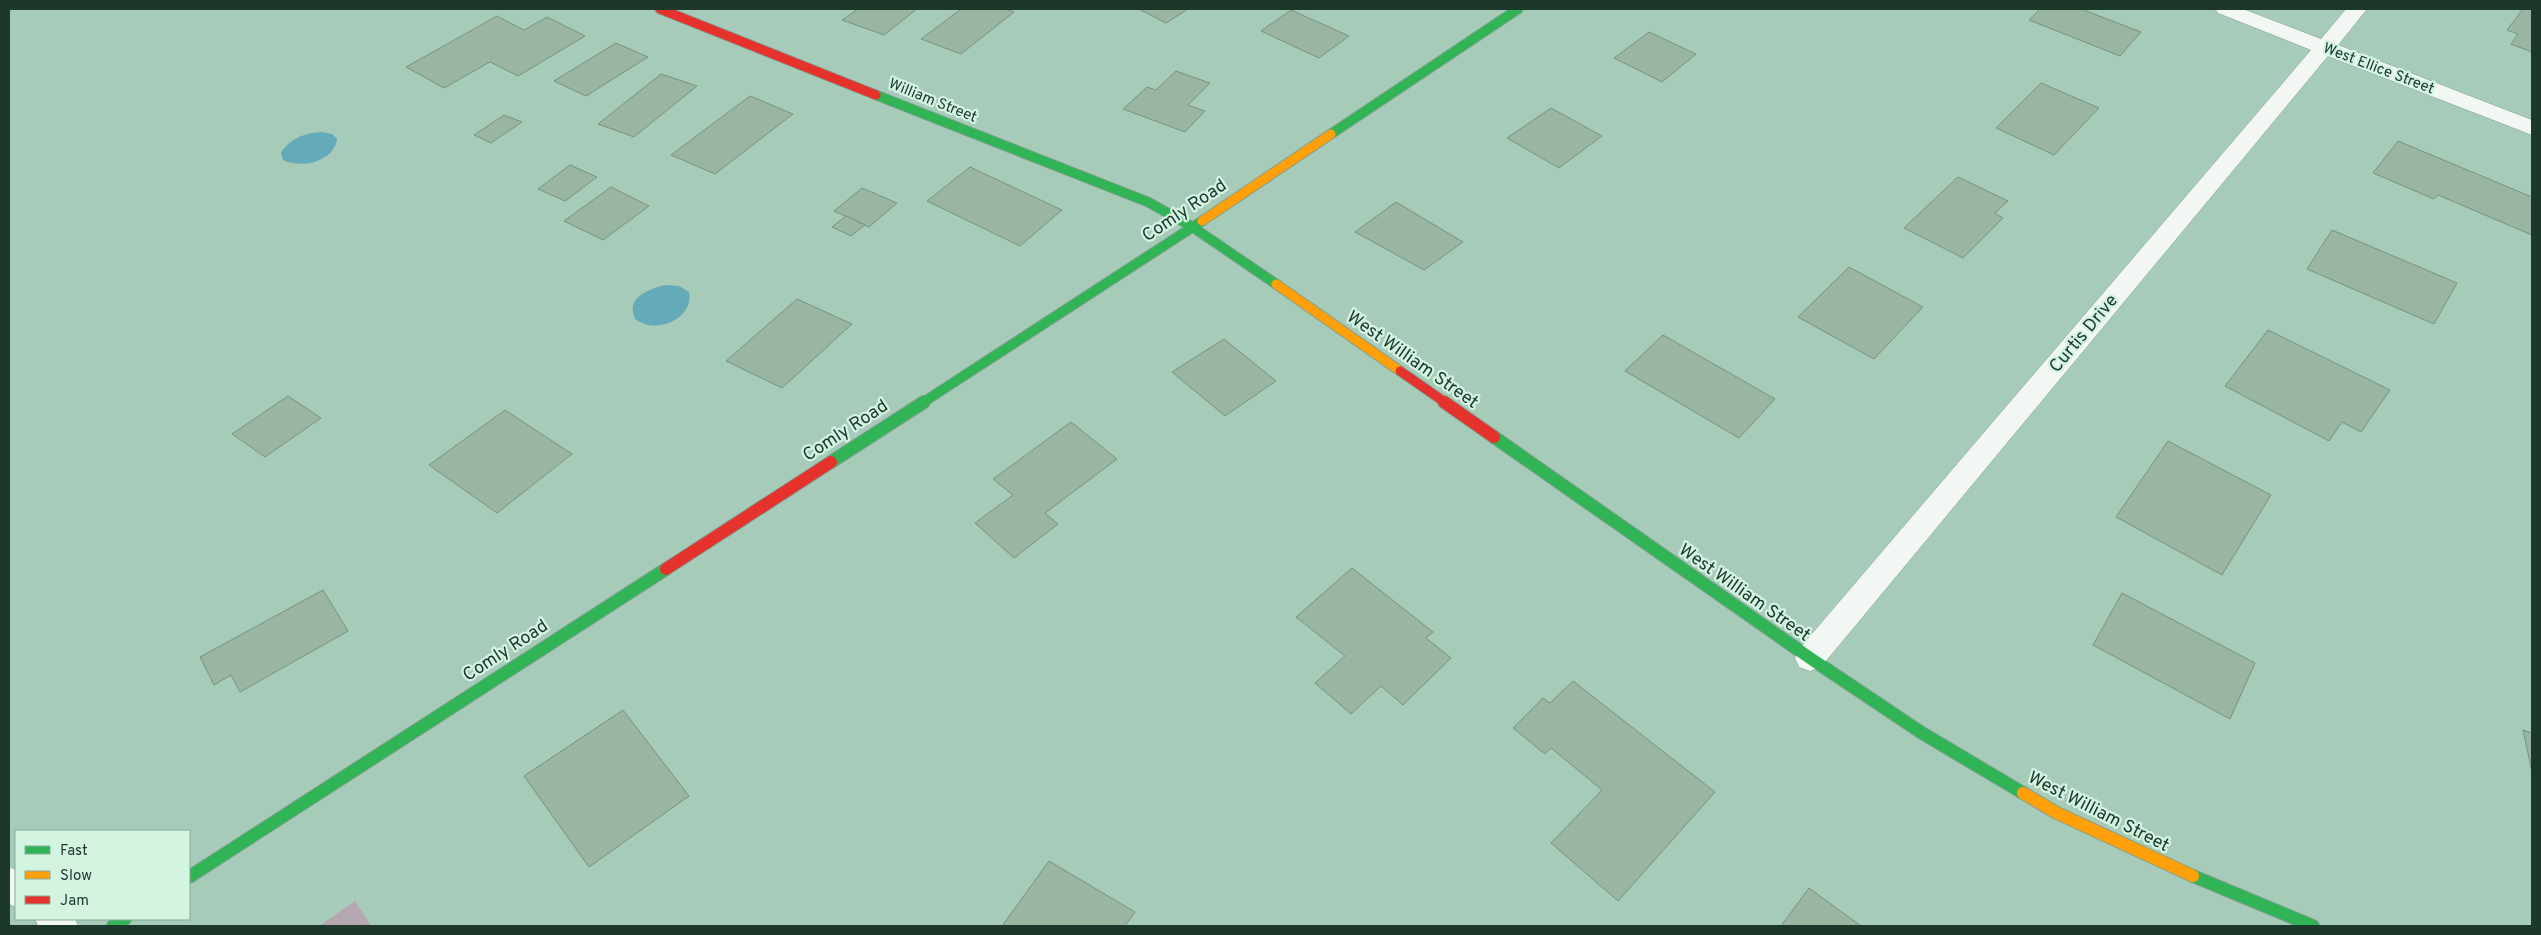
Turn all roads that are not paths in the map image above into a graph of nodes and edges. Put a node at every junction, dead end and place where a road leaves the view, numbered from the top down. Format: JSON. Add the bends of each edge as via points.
{"nodes":[{"id":1,"x":660,"y":9,"type":"edge"},
{"id":2,"x":1518,"y":9,"type":"edge"},
{"id":3,"x":2225,"y":9,"type":"edge"},
{"id":4,"x":2357,"y":9,"type":"edge"},
{"id":5,"x":2324,"y":47,"type":"junction"},
{"id":6,"x":2532,"y":128,"type":"edge"},
{"id":7,"x":1191,"y":226,"type":"junction"},
{"id":8,"x":1810,"y":658,"type":"junction"},
{"id":9,"x":190,"y":876,"type":"edge"},
{"id":10,"x":2313,"y":926,"type":"edge"}],
"edges":[{"from":1,"to":7,"type":"street","name":"William Street","via":[[1148,202]]},
{"from":2,"to":7,"type":"street","name":"Comly Road"},
{"from":3,"to":5,"type":"street","name":"West Ellice Street"},
{"from":4,"to":5,"type":"street","name":"Curtis Drive"},
{"from":5,"to":6,"type":"street","name":"West Ellice Street"},
{"from":5,"to":8,"type":"street","name":"Curtis Drive"},
{"from":7,"to":8,"type":"street","name":"West William Street"},
{"from":7,"to":9,"type":"street","name":"Comly Road"},
{"from":8,"to":10,"type":"street","name":"West William Street","via":[[1922,733],[2057,813],[2201,880]]}]}
